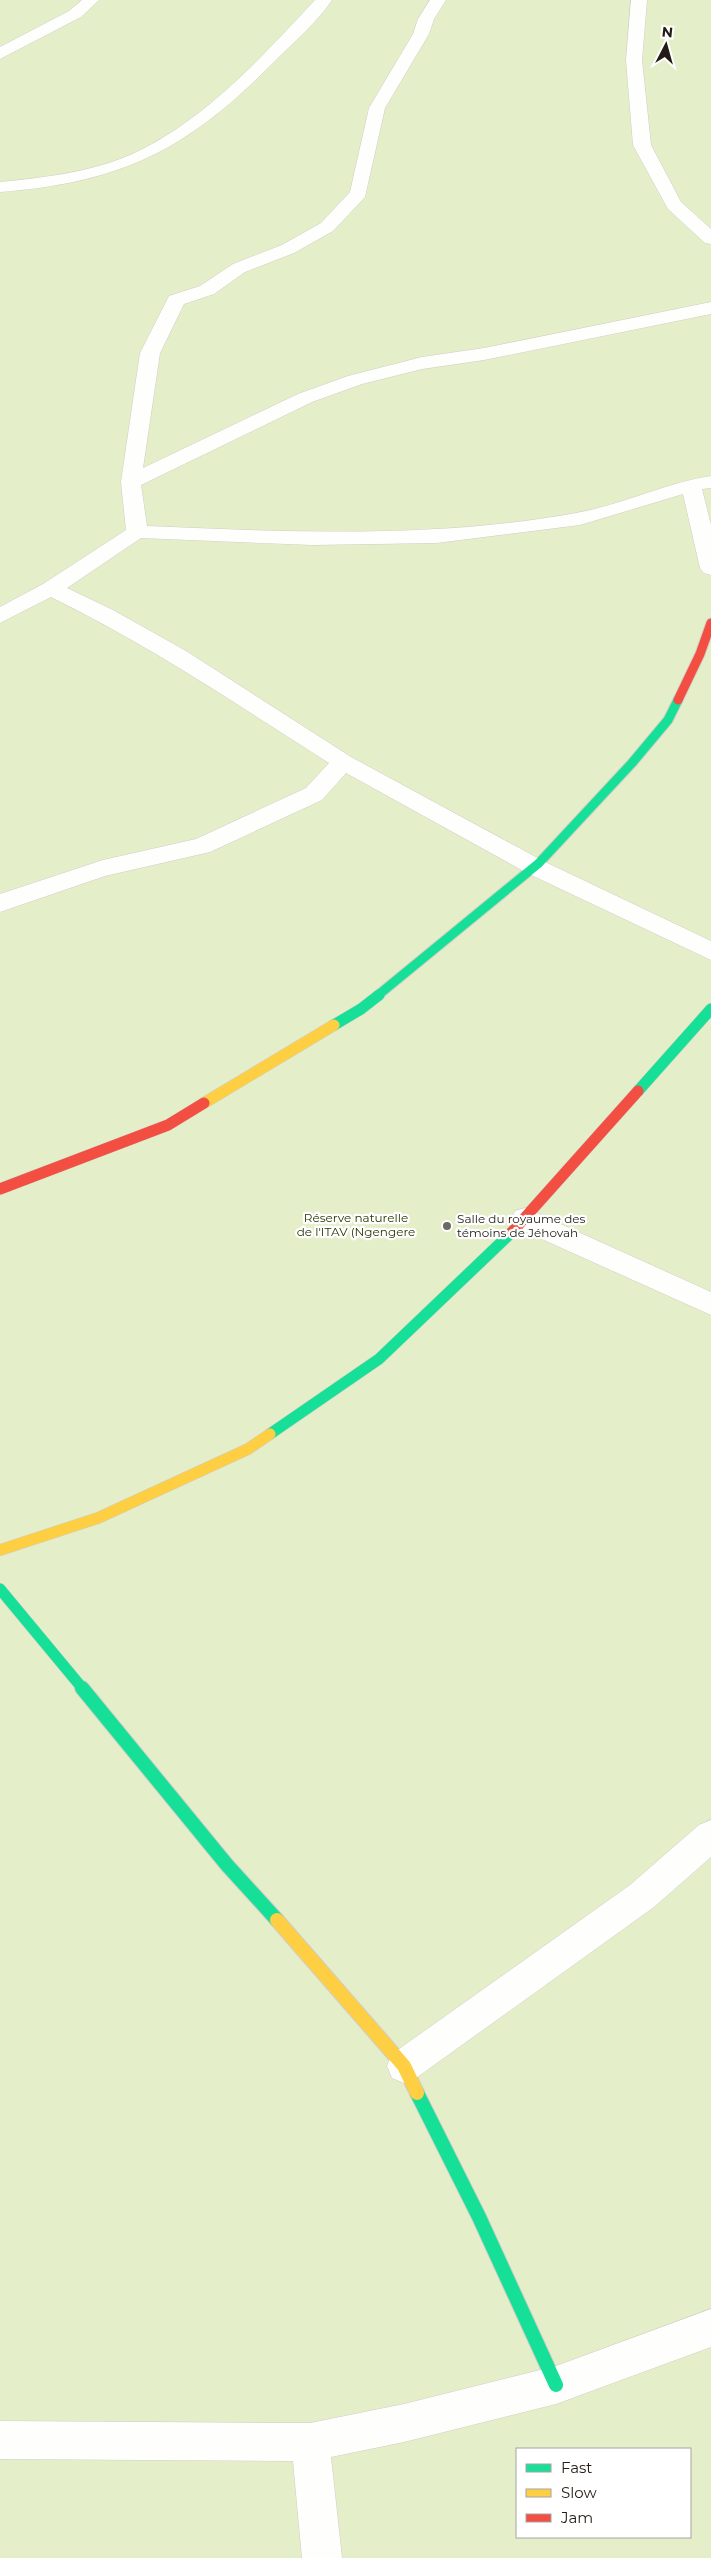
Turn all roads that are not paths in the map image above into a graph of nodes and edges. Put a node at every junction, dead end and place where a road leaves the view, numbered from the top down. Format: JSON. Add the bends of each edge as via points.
{"nodes":[{"id":1,"x":91,"y":0,"type":"edge"},
{"id":2,"x":324,"y":0,"type":"edge"},
{"id":3,"x":438,"y":0,"type":"edge"},
{"id":4,"x":639,"y":0,"type":"edge"},
{"id":5,"x":0,"y":54,"type":"edge"},
{"id":6,"x":0,"y":187,"type":"edge"},
{"id":7,"x":711,"y":239,"type":"edge"},
{"id":8,"x":711,"y":308,"type":"edge"},
{"id":9,"x":131,"y":482,"type":"junction"},
{"id":10,"x":701,"y":484,"type":"edge"},
{"id":11,"x":136,"y":532,"type":"junction"},
{"id":12,"x":711,"y":568,"type":"edge"},
{"id":13,"x":51,"y":589,"type":"junction"},
{"id":14,"x":0,"y":616,"type":"edge"},
{"id":15,"x":711,"y":623,"type":"edge"},
{"id":16,"x":343,"y":762,"type":"junction"},
{"id":17,"x":535,"y":867,"type":"junction"},
{"id":18,"x":0,"y":904,"type":"edge"},
{"id":19,"x":711,"y":951,"type":"edge"},
{"id":20,"x":711,"y":1009,"type":"edge"},
{"id":21,"x":0,"y":1189,"type":"edge"},
{"id":22,"x":525,"y":1219,"type":"junction"},
{"id":23,"x":711,"y":1304,"type":"edge"},
{"id":24,"x":0,"y":1550,"type":"edge"},
{"id":25,"x":0,"y":1589,"type":"edge"},
{"id":26,"x":711,"y":1836,"type":"edge"},
{"id":27,"x":404,"y":2066,"type":"junction"},
{"id":28,"x":711,"y":2328,"type":"edge"},
{"id":29,"x":556,"y":2385,"type":"junction"},
{"id":30,"x":0,"y":2440,"type":"edge"},
{"id":31,"x":310,"y":2442,"type":"junction"},
{"id":32,"x":322,"y":2558,"type":"edge"}],
"edges":[{"from":1,"to":5,"type":"street","via":[[74,14]]},
{"from":2,"to":6,"type":"street","via":[[247,82],[182,132],[129,161],[52,183]]},
{"from":3,"to":9,"type":"street","via":[[377,108],[359,193],[327,227],[288,249],[239,268],[207,290],[176,300],[150,353]]},
{"from":4,"to":7,"type":"street","via":[[634,60],[642,145],[674,205]]},
{"from":8,"to":9,"type":"street","via":[[484,354],[422,363],[355,380],[305,398]]},
{"from":9,"to":11,"type":"street"},
{"from":10,"to":11,"type":"street","via":[[580,519],[436,537],[312,539]]},
{"from":10,"to":12,"type":"street"},
{"from":11,"to":13,"type":"street"},
{"from":13,"to":14,"type":"street"},
{"from":13,"to":16,"type":"street","via":[[178,656]]},
{"from":15,"to":17,"type":"street","via":[[700,654],[668,720]]},
{"from":16,"to":17,"type":"street"},
{"from":16,"to":18,"type":"street","via":[[314,794],[202,846],[103,868]]},
{"from":17,"to":19,"type":"street"},
{"from":17,"to":21,"type":"street","via":[[361,1009],[265,1068],[168,1125]]},
{"from":20,"to":22,"type":"street"},
{"from":22,"to":23,"type":"street"},
{"from":22,"to":24,"type":"street","via":[[379,1358],[248,1449],[98,1518]]},
{"from":25,"to":27,"type":"street","via":[[227,1865],[316,1962]]},
{"from":26,"to":27,"type":"street","via":[[642,1896]]},
{"from":27,"to":29,"type":"street","via":[[479,2217]]},
{"from":28,"to":29,"type":"street"},
{"from":29,"to":31,"type":"street","via":[[404,2423]]},
{"from":30,"to":31,"type":"street"},
{"from":31,"to":32,"type":"street"}]}
